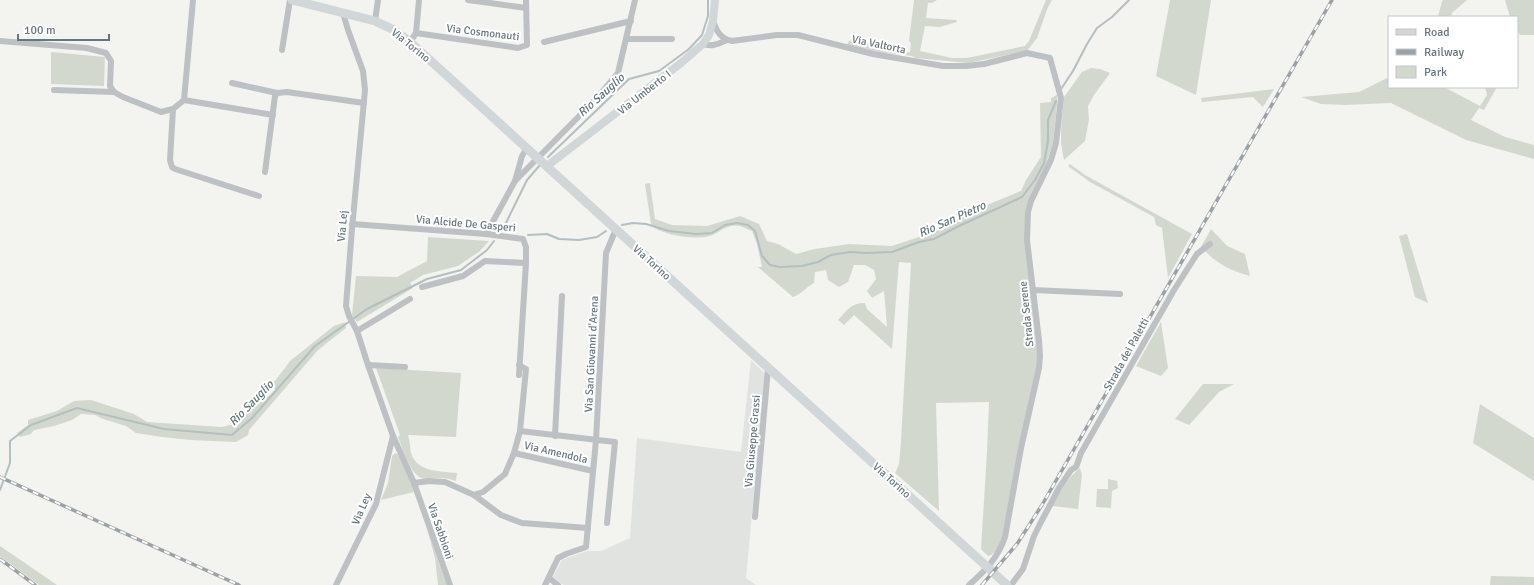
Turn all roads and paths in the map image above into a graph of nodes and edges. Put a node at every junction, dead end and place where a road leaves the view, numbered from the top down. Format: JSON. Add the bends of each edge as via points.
{"nodes":[{"id":1,"x":193,"y":0,"type":"edge"},
{"id":2,"x":291,"y":0,"type":"edge"},
{"id":3,"x":378,"y":0,"type":"edge"},
{"id":4,"x":419,"y":0,"type":"edge"},
{"id":5,"x":468,"y":0,"type":"edge"},
{"id":6,"x":526,"y":0,"type":"edge"},
{"id":7,"x":635,"y":0,"type":"edge"},
{"id":8,"x":715,"y":0,"type":"edge"},
{"id":9,"x":526,"y":8,"type":"junction"},
{"id":10,"x":343,"y":13,"type":"junction"},
{"id":11,"x":631,"y":21,"type":"junction"},
{"id":12,"x":713,"y":21,"type":"junction"},
{"id":13,"x":375,"y":22,"type":"junction"},
{"id":14,"x":416,"y":34,"type":"junction"},
{"id":15,"x":626,"y":39,"type":"junction"},
{"id":16,"x":672,"y":39,"type":"dead end"},
{"id":17,"x":727,"y":40,"type":"junction"},
{"id":18,"x":0,"y":41,"type":"edge"},
{"id":19,"x":410,"y":42,"type":"junction"},
{"id":20,"x":544,"y":42,"type":"dead end"},
{"id":21,"x":703,"y":44,"type":"junction"},
{"id":22,"x":282,"y":50,"type":"dead end"},
{"id":23,"x":1050,"y":58,"type":"joint"},
{"id":24,"x":232,"y":83,"type":"dead end"},
{"id":25,"x":54,"y":90,"type":"dead end"},
{"id":26,"x":114,"y":92,"type":"junction"},
{"id":27,"x":277,"y":93,"type":"junction"},
{"id":28,"x":184,"y":100,"type":"junction"},
{"id":29,"x":364,"y":103,"type":"junction"},
{"id":30,"x":173,"y":109,"type":"junction"},
{"id":31,"x":273,"y":115,"type":"junction"},
{"id":32,"x":527,"y":148,"type":"junction"},
{"id":33,"x":538,"y":158,"type":"junction"},
{"id":34,"x":547,"y":166,"type":"junction"},
{"id":35,"x":265,"y":172,"type":"dead end"},
{"id":36,"x":515,"y":181,"type":"junction"},
{"id":37,"x":259,"y":196,"type":"dead end"},
{"id":38,"x":352,"y":224,"type":"junction"},
{"id":39,"x":616,"y":229,"type":"junction"},
{"id":40,"x":486,"y":234,"type":"junction"},
{"id":41,"x":1210,"y":244,"type":"dead end"},
{"id":42,"x":526,"y":263,"type":"junction"},
{"id":43,"x":422,"y":287,"type":"dead end"},
{"id":44,"x":1033,"y":290,"type":"junction"},
{"id":45,"x":1120,"y":294,"type":"dead end"},
{"id":46,"x":562,"y":296,"type":"dead end"},
{"id":47,"x":410,"y":299,"type":"dead end"},
{"id":48,"x":358,"y":331,"type":"junction"},
{"id":49,"x":368,"y":365,"type":"junction"},
{"id":50,"x":519,"y":365,"type":"junction"},
{"id":51,"x":405,"y":367,"type":"dead end"},
{"id":52,"x":768,"y":368,"type":"junction"},
{"id":53,"x":518,"y":375,"type":"dead end"},
{"id":54,"x":520,"y":431,"type":"junction"},
{"id":55,"x":393,"y":436,"type":"junction"},
{"id":56,"x":555,"y":436,"type":"junction"},
{"id":57,"x":596,"y":440,"type":"junction"},
{"id":58,"x":514,"y":453,"type":"junction"},
{"id":59,"x":593,"y":471,"type":"junction"},
{"id":60,"x":414,"y":483,"type":"junction"},
{"id":61,"x":474,"y":495,"type":"junction"},
{"id":62,"x":755,"y":517,"type":"dead end"},
{"id":63,"x":607,"y":523,"type":"dead end"},
{"id":64,"x":588,"y":528,"type":"junction"},
{"id":65,"x":988,"y":567,"type":"junction"},
{"id":66,"x":549,"y":578,"type":"junction"},
{"id":67,"x":336,"y":585,"type":"edge"},
{"id":68,"x":450,"y":585,"type":"edge"},
{"id":69,"x":545,"y":585,"type":"edge"},
{"id":70,"x":558,"y":585,"type":"edge"},
{"id":71,"x":969,"y":585,"type":"edge"},
{"id":72,"x":1007,"y":585,"type":"edge"},
{"id":73,"x":1011,"y":585,"type":"edge"}],
"edges":[{"from":1,"to":28,"type":"street"},
{"from":2,"to":10,"type":"main road","name":"Via Torino"},
{"from":2,"to":22,"type":"street"},
{"from":3,"to":13,"type":"street"},
{"from":4,"to":14,"type":"street"},
{"from":5,"to":9,"type":"street"},
{"from":6,"to":9,"type":"street","name":"Via Cosmonauti"},
{"from":7,"to":11,"type":"street"},
{"from":8,"to":12,"type":"street","name":"Via Umberto I"},
{"from":9,"to":14,"type":"street","name":"Via Cosmonauti","via":[[527,45],[524,47]]},
{"from":10,"to":13,"type":"main road","name":"Via Torino"},
{"from":10,"to":29,"type":"street","name":"Via Lej","via":[[363,71]]},
{"from":11,"to":15,"type":"street"},
{"from":11,"to":20,"type":"street"},
{"from":12,"to":17,"type":"street","via":[[722,38]]},
{"from":12,"to":21,"type":"street","name":"Via Umberto I"},
{"from":13,"to":19,"type":"main road","name":"Via Torino","via":[[394,30]]},
{"from":14,"to":19,"type":"street"},
{"from":15,"to":16,"type":"street"},
{"from":15,"to":33,"type":"street","via":[[618,73]]},
{"from":17,"to":21,"type":"street","name":"Via Valtorta","via":[[710,46]]},
{"from":17,"to":23,"type":"street","name":"Via Valtorta","via":[[777,34],[798,35],[873,54],[944,66],[984,64],[1027,54]]},
{"from":18,"to":26,"type":"street","via":[[87,48],[106,53],[111,61],[110,86]]},
{"from":19,"to":32,"type":"main road","name":"Via Torino"},
{"from":21,"to":34,"type":"street","name":"Via Umberto I"},
{"from":23,"to":44,"type":"street","name":"Strada Serene","via":[[1061,98],[1056,142],[1051,160],[1028,212],[1027,240]]},
{"from":24,"to":27,"type":"street"},
{"from":25,"to":26,"type":"street"},
{"from":26,"to":30,"type":"street","via":[[161,112]]},
{"from":27,"to":29,"type":"street","via":[[288,92]]},
{"from":27,"to":31,"type":"street"},
{"from":28,"to":30,"type":"street"},
{"from":28,"to":31,"type":"street"},
{"from":29,"to":38,"type":"street","name":"Via Lej"},
{"from":30,"to":37,"type":"street","via":[[170,160],[172,167]]},
{"from":31,"to":35,"type":"street"},
{"from":32,"to":33,"type":"main road","name":"Via Torino"},
{"from":32,"to":36,"type":"street"},
{"from":33,"to":34,"type":"main road","name":"Via Torino"},
{"from":33,"to":36,"type":"street"},
{"from":34,"to":39,"type":"main road","name":"Via Torino"},
{"from":36,"to":40,"type":"street"},
{"from":38,"to":40,"type":"street","name":"Via Alcide De Gasperi"},
{"from":38,"to":48,"type":"street","name":"Via Lej","via":[[346,306]]},
{"from":39,"to":52,"type":"main road","name":"Via Torino"},
{"from":39,"to":57,"type":"street","name":"Via San Giovanni d'Arena","via":[[606,252]]},
{"from":40,"to":42,"type":"street","name":"Via Alcide De Gasperi","via":[[523,239]]},
{"from":41,"to":73,"type":"street","name":"Strada dei Paletti","via":[[1197,254],[1170,297],[1076,467],[1059,488],[1040,522],[1023,569]]},
{"from":42,"to":43,"type":"street","via":[[485,261],[464,276]]},
{"from":42,"to":50,"type":"street","name":"Via Alcide De Gasperi"},
{"from":44,"to":45,"type":"street"},
{"from":44,"to":65,"type":"street","name":"Strada Serene","via":[[1039,368],[1005,537],[1001,550]]},
{"from":46,"to":56,"type":"street"},
{"from":47,"to":48,"type":"street"},
{"from":48,"to":49,"type":"street","name":"Via Lej"},
{"from":49,"to":51,"type":"street"},
{"from":49,"to":55,"type":"street","name":"Via Lej"},
{"from":50,"to":53,"type":"street","name":"Via Alcide De Gasperi"},
{"from":50,"to":54,"type":"street","name":"Via Alcide De Gasperi","via":[[526,369]]},
{"from":52,"to":62,"type":"street","name":"Via Giuseppe Grassi"},
{"from":52,"to":65,"type":"main road","name":"Via Torino"},
{"from":54,"to":56,"type":"street"},
{"from":54,"to":58,"type":"street"},
{"from":55,"to":60,"type":"street","name":"Via Sabbioni"},
{"from":55,"to":67,"type":"street","name":"Via Ley","via":[[376,504]]},
{"from":56,"to":57,"type":"street"},
{"from":57,"to":59,"type":"street","name":"Via San Giovanni d'Arena"},
{"from":57,"to":63,"type":"street","via":[[615,442]]},
{"from":58,"to":59,"type":"street","name":"Via Amendola"},
{"from":58,"to":61,"type":"street","via":[[505,474],[483,492]]},
{"from":59,"to":64,"type":"street","name":"Via San Giovanni d'Arena"},
{"from":60,"to":61,"type":"street","via":[[445,482]]},
{"from":60,"to":68,"type":"street","name":"Via Sabbioni"},
{"from":61,"to":64,"type":"street","via":[[501,514],[522,523]]},
{"from":64,"to":66,"type":"street","name":"Via San Giovanni d'Arena","via":[[586,547],[558,558]]},
{"from":65,"to":71,"type":"street"},
{"from":65,"to":72,"type":"main road","name":"Via Torino"},
{"from":66,"to":69,"type":"street"},
{"from":66,"to":70,"type":"street"}]}
